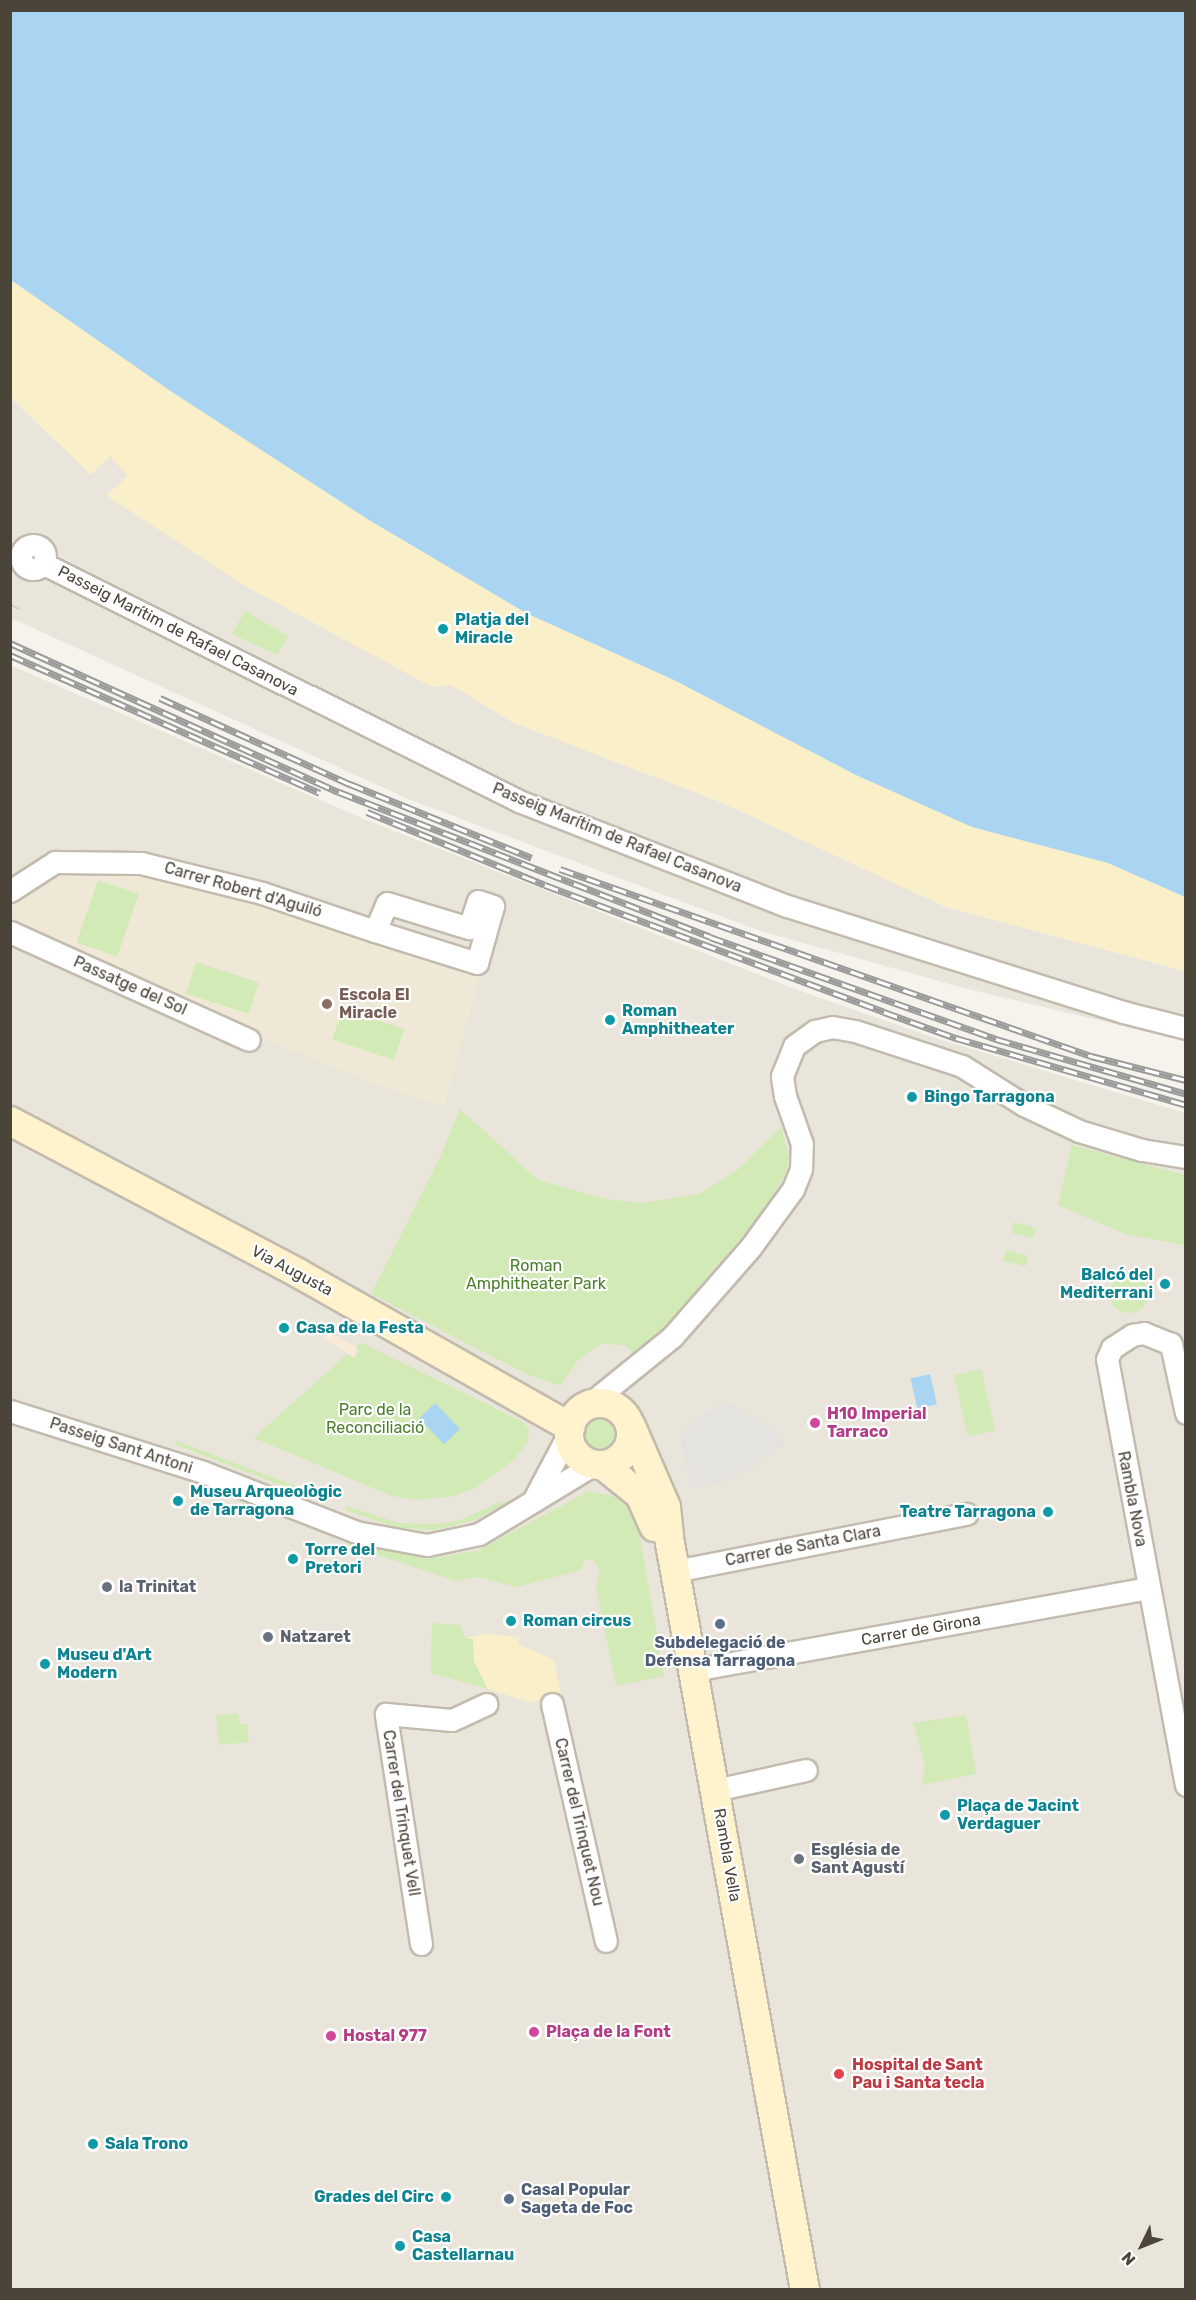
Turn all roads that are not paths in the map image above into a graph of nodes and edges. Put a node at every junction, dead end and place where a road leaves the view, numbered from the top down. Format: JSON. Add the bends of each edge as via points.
{"nodes":[{"id":1,"x":17,"y":547,"type":"edge"},
{"id":2,"x":10,"y":891,"type":"edge"},
{"id":3,"x":375,"y":931,"type":"junction"},
{"id":4,"x":10,"y":932,"type":"edge"},
{"id":5,"x":1185,"y":1028,"type":"edge"},
{"id":6,"x":249,"y":1040,"type":"dead end"},
{"id":7,"x":10,"y":1121,"type":"edge"},
{"id":8,"x":1185,"y":1157,"type":"edge"},
{"id":9,"x":588,"y":1405,"type":"junction"},
{"id":10,"x":10,"y":1411,"type":"edge"},
{"id":11,"x":1185,"y":1413,"type":"edge"},
{"id":12,"x":631,"y":1426,"type":"junction"},
{"id":13,"x":569,"y":1430,"type":"junction"},
{"id":14,"x":598,"y":1466,"type":"junction"},
{"id":15,"x":533,"y":1502,"type":"junction"},
{"id":16,"x":966,"y":1514,"type":"dead end"},
{"id":17,"x":675,"y":1571,"type":"junction"},
{"id":18,"x":1149,"y":1588,"type":"junction"},
{"id":19,"x":693,"y":1670,"type":"junction"},
{"id":20,"x":486,"y":1704,"type":"dead end"},
{"id":21,"x":552,"y":1704,"type":"dead end"},
{"id":22,"x":806,"y":1770,"type":"dead end"},
{"id":23,"x":1185,"y":1785,"type":"edge"},
{"id":24,"x":715,"y":1790,"type":"junction"},
{"id":25,"x":606,"y":1941,"type":"dead end"},
{"id":26,"x":421,"y":1944,"type":"dead end"},
{"id":27,"x":792,"y":2289,"type":"edge"},
{"id":28,"x":805,"y":2289,"type":"edge"}],
"edges":[{"from":1,"to":5,"type":"street","name":"Passeig Marítim de Rafael Casanova","via":[[39,546],[45,554],[44,564],[519,801],[787,906]]},
{"from":2,"to":3,"type":"street","name":"Carrer Robert d'Aguiló","via":[[55,862],[141,863],[262,893]]},
{"from":3,"to":3,"type":"street","name":"Carrer Robert d'Aguiló","via":[[477,963],[493,906],[478,901],[469,928],[387,903]]},
{"from":4,"to":6,"type":"street","name":"Passatge del Sol"},
{"from":7,"to":13,"type":"main road","name":"Via Augusta","via":[[298,1273]]},
{"from":8,"to":9,"type":"street","via":[[1123,1145],[1055,1121],[962,1066],[831,1027],[802,1038],[784,1065],[782,1086],[798,1130],[801,1170],[768,1226],[672,1337]]},
{"from":9,"to":12,"type":"main road","via":[[609,1404],[626,1416]]},
{"from":9,"to":13,"type":"main road","via":[[579,1411]]},
{"from":10,"to":15,"type":"street","name":"Passeig Sant Antoni","via":[[203,1472],[356,1532],[402,1542],[427,1545],[479,1534]]},
{"from":11,"to":18,"type":"street","name":"Rambla Nova","via":[[1171,1344],[1144,1333],[1132,1335],[1112,1348],[1107,1359]]},
{"from":12,"to":14,"type":"main road","via":[[632,1437],[623,1457]]},
{"from":12,"to":17,"type":"main road","name":"Rambla Vella","via":[[666,1507]]},
{"from":13,"to":14,"type":"main road","via":[[575,1454]]},
{"from":13,"to":15,"type":"street"},
{"from":14,"to":15,"type":"street","name":"Passeig Sant Antoni"},
{"from":14,"to":27,"type":"main road","name":"Rambla Vella","via":[[640,1495],[653,1521]]},
{"from":16,"to":17,"type":"street","name":"Carrer de Santa Clara"},
{"from":17,"to":19,"type":"main road","name":"Rambla Vella"},
{"from":18,"to":19,"type":"street","name":"Carrer de Girona"},
{"from":18,"to":23,"type":"street","name":"Rambla Nova"},
{"from":19,"to":24,"type":"main road","name":"Rambla Vella"},
{"from":20,"to":26,"type":"street","name":"Carrer del Trinquet Vell","via":[[452,1720],[386,1714]]},
{"from":21,"to":25,"type":"street","name":"Carrer del Trinquet Nou"},
{"from":22,"to":24,"type":"street"},
{"from":24,"to":28,"type":"main road","name":"Rambla Vella"}]}
